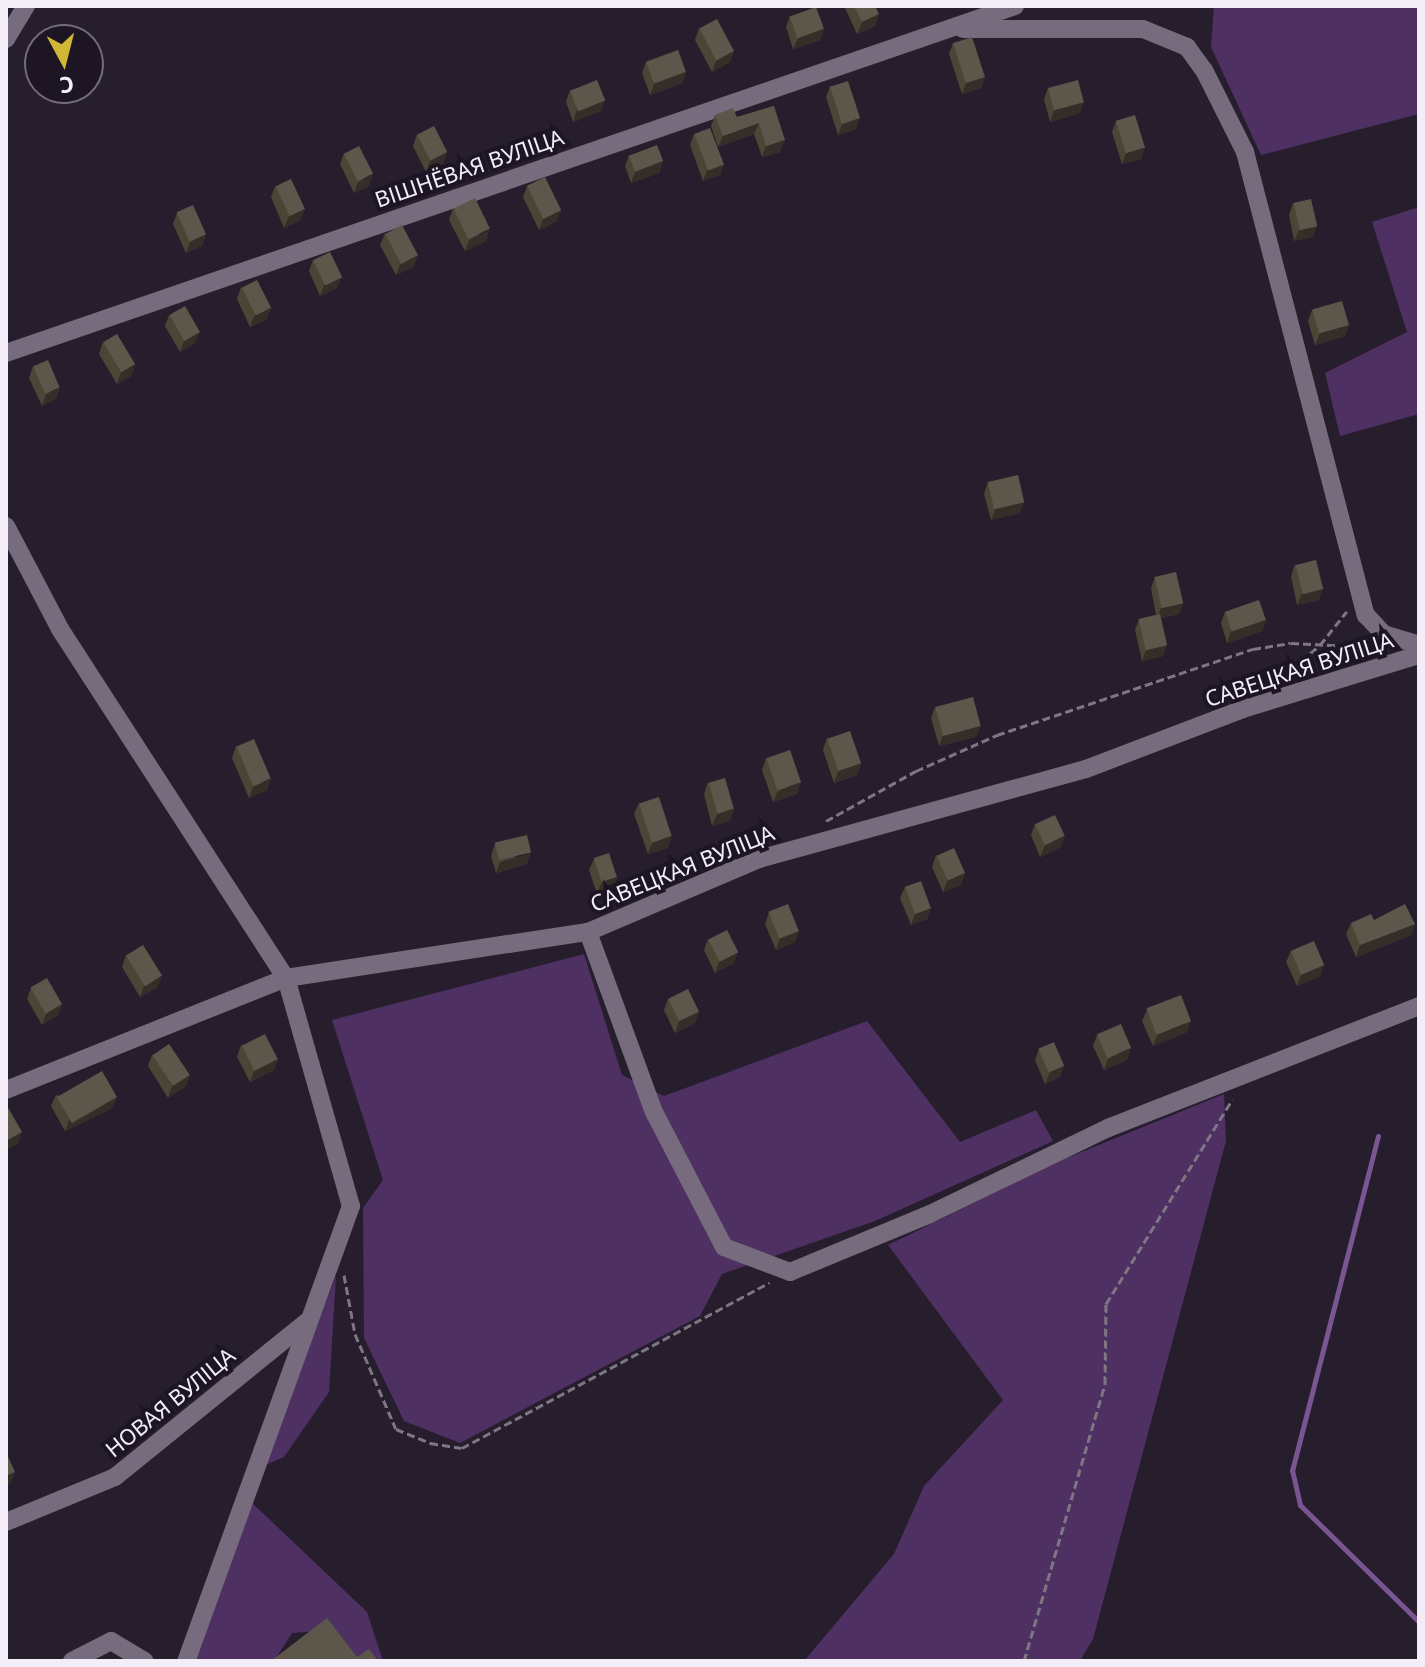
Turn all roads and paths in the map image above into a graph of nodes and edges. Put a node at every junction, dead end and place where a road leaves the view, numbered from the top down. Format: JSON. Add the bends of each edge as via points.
{"nodes":[{"id":1,"x":26,"y":6,"type":"edge"},
{"id":2,"x":1015,"y":6,"type":"edge"},
{"id":3,"x":948,"y":29,"type":"junction"},
{"id":4,"x":6,"y":39,"type":"edge"},
{"id":5,"x":1245,"y":152,"type":"joint"},
{"id":6,"x":6,"y":353,"type":"edge"},
{"id":7,"x":6,"y":526,"type":"edge"},
{"id":8,"x":1357,"y":590,"type":"junction"},
{"id":9,"x":1320,"y":645,"type":"junction"},
{"id":10,"x":1419,"y":645,"type":"edge"},
{"id":11,"x":1380,"y":647,"type":"dead end"},
{"id":12,"x":1419,"y":655,"type":"edge"},
{"id":13,"x":1274,"y":684,"type":"dead end"},
{"id":14,"x":822,"y":824,"type":"dead end"},
{"id":15,"x":588,"y":932,"type":"junction"},
{"id":16,"x":286,"y":978,"type":"junction"},
{"id":17,"x":1419,"y":1006,"type":"edge"},
{"id":18,"x":1247,"y":1075,"type":"junction"},
{"id":19,"x":6,"y":1090,"type":"edge"},
{"id":20,"x":344,"y":1272,"type":"dead end"},
{"id":21,"x":790,"y":1272,"type":"junction"},
{"id":22,"x":309,"y":1320,"type":"junction"},
{"id":23,"x":6,"y":1522,"type":"edge"},
{"id":24,"x":72,"y":1661,"type":"edge"},
{"id":25,"x":144,"y":1661,"type":"edge"},
{"id":26,"x":186,"y":1661,"type":"edge"},
{"id":27,"x":1024,"y":1661,"type":"edge"}],
"edges":[{"from":1,"to":4,"type":"street"},
{"from":2,"to":3,"type":"street","name":"ВІШНЁВАЯ ВУЛІЦА"},
{"from":3,"to":5,"type":"street","name":"ВІШНЁВАЯ ВУЛІЦА","via":[[1143,29],[1187,47]]},
{"from":3,"to":6,"type":"street","name":"ВІШНЁВАЯ ВУЛІЦА"},
{"from":5,"to":8,"type":"street","name":"САВЕЦКАЯ ВУЛІЦА"},
{"from":7,"to":16,"type":"street","via":[[60,629]]},
{"from":8,"to":9,"type":"path"},
{"from":8,"to":10,"type":"street","name":"САВЕЦКАЯ ВУЛІЦА","via":[[1366,615],[1384,634]]},
{"from":9,"to":11,"type":"path"},
{"from":9,"to":13,"type":"path"},
{"from":9,"to":14,"type":"path","via":[[1253,649],[997,735],[916,771]]},
{"from":12,"to":15,"type":"street","name":"САВЕЦКАЯ ВУЛІЦА","via":[[1243,709],[1086,769],[759,859]]},
{"from":15,"to":16,"type":"street","name":"САВЕЦКАЯ ВУЛІЦА"},
{"from":15,"to":21,"type":"street","via":[[654,1112],[724,1247]]},
{"from":16,"to":19,"type":"street","name":"САВЕЦКАЯ ВУЛІЦА"},
{"from":16,"to":22,"type":"street","via":[[351,1206]]},
{"from":17,"to":18,"type":"street"},
{"from":18,"to":21,"type":"street","via":[[1067,1148],[930,1214]]},
{"from":18,"to":27,"type":"path","via":[[1106,1304],[1105,1384]]},
{"from":20,"to":21,"type":"path","via":[[355,1334],[396,1429],[462,1448]]},
{"from":22,"to":23,"type":"street","name":"НОВАЯ ВУЛІЦА","via":[[115,1477]]},
{"from":22,"to":26,"type":"street"},
{"from":24,"to":25,"type":"street","via":[[111,1641]]}]}
